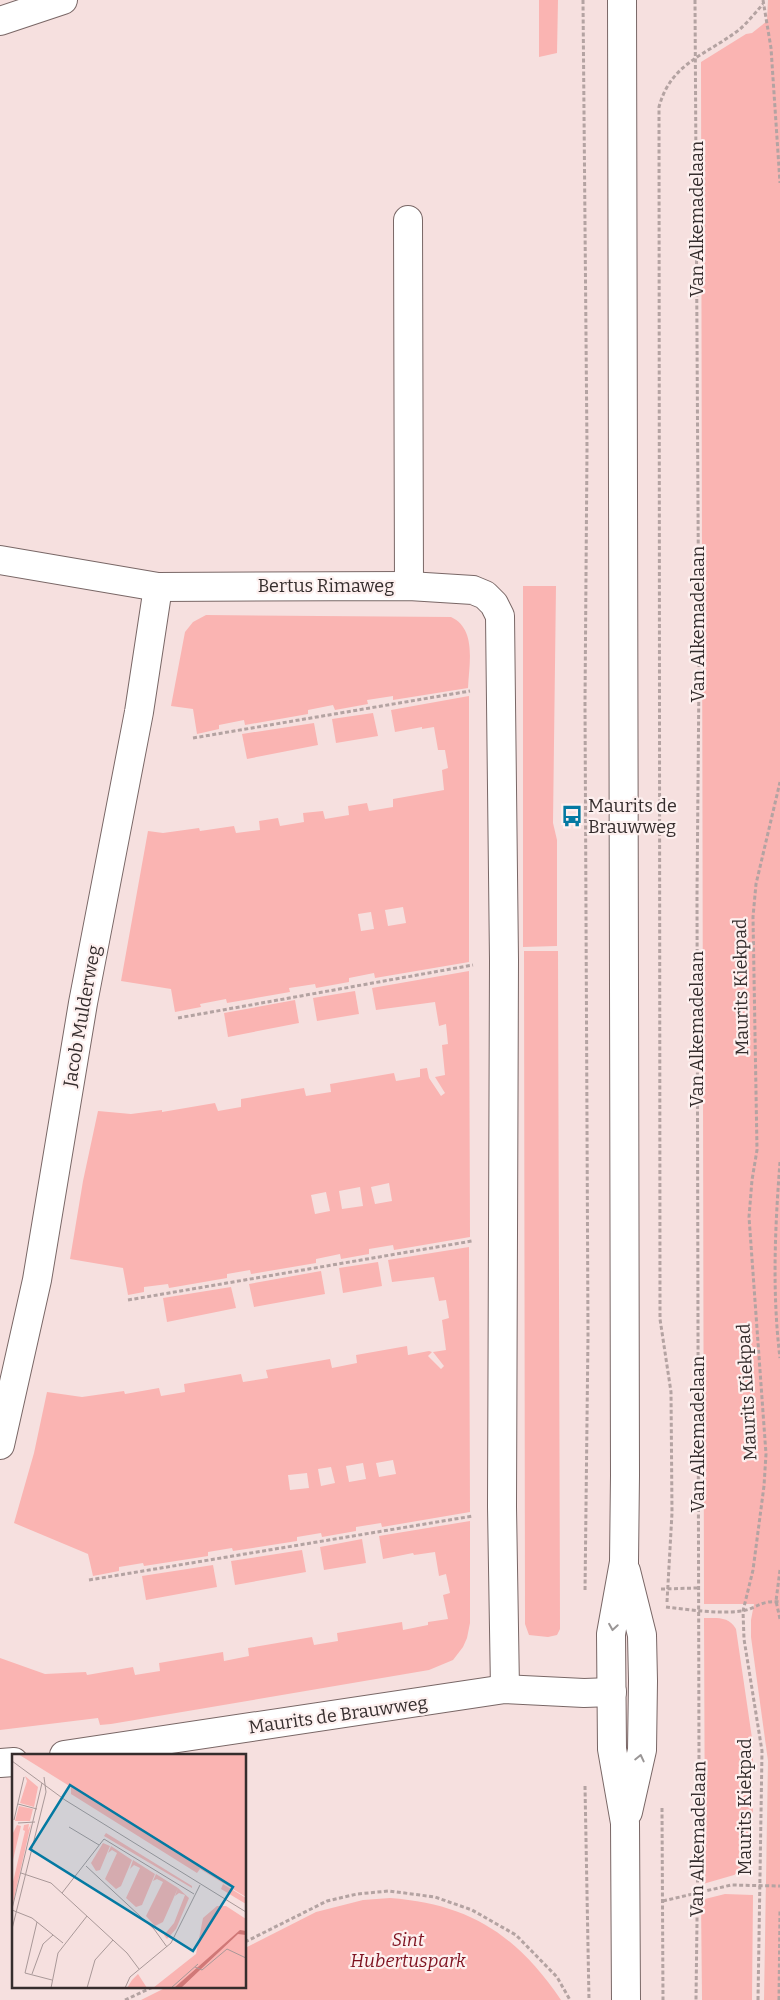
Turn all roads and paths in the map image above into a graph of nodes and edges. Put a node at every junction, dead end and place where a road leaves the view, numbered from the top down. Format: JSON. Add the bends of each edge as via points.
{"nodes":[{"id":1,"x":63,"y":0,"type":"edge"},
{"id":2,"x":583,"y":0,"type":"edge"},
{"id":3,"x":622,"y":0,"type":"edge"},
{"id":4,"x":695,"y":0,"type":"edge"},
{"id":5,"x":763,"y":2,"type":"edge"},
{"id":6,"x":0,"y":21,"type":"edge"},
{"id":7,"x":696,"y":57,"type":"junction"},
{"id":8,"x":780,"y":183,"type":"edge"},
{"id":9,"x":408,"y":220,"type":"dead end"},
{"id":10,"x":0,"y":560,"type":"edge"},
{"id":11,"x":158,"y":586,"type":"junction"},
{"id":12,"x":409,"y":586,"type":"junction"},
{"id":13,"x":475,"y":690,"type":"dead end"},
{"id":14,"x":192,"y":738,"type":"dead end"},
{"id":15,"x":780,"y":782,"type":"edge"},
{"id":16,"x":476,"y":965,"type":"dead end"},
{"id":17,"x":178,"y":1018,"type":"dead end"},
{"id":18,"x":780,"y":1162,"type":"edge"},
{"id":19,"x":478,"y":1240,"type":"dead end"},
{"id":20,"x":128,"y":1300,"type":"dead end"},
{"id":21,"x":780,"y":1358,"type":"edge"},
{"id":22,"x":0,"y":1445,"type":"edge"},
{"id":23,"x":476,"y":1516,"type":"dead end"},
{"id":24,"x":624,"y":1562,"type":"junction"},
{"id":25,"x":780,"y":1570,"type":"edge"},
{"id":26,"x":89,"y":1580,"type":"dead end"},
{"id":27,"x":586,"y":1590,"type":"dead end"},
{"id":28,"x":778,"y":1602,"type":"edge"},
{"id":29,"x":743,"y":1610,"type":"junction"},
{"id":30,"x":698,"y":1611,"type":"junction"},
{"id":31,"x":780,"y":1619,"type":"edge"},
{"id":32,"x":505,"y":1690,"type":"junction"},
{"id":33,"x":612,"y":1692,"type":"junction"},
{"id":34,"x":71,"y":1754,"type":"edge"},
{"id":35,"x":585,"y":1782,"type":"dead end"},
{"id":36,"x":625,"y":1823,"type":"junction"},
{"id":37,"x":760,"y":1886,"type":"junction"},
{"id":38,"x":780,"y":1886,"type":"edge"},
{"id":39,"x":696,"y":1894,"type":"junction"},
{"id":40,"x":663,"y":1901,"type":"dead end"},
{"id":41,"x":780,"y":1909,"type":"edge"},
{"id":42,"x":246,"y":1942,"type":"edge"},
{"id":43,"x":151,"y":1988,"type":"edge"},
{"id":44,"x":125,"y":2000,"type":"edge"},
{"id":45,"x":570,"y":2000,"type":"edge"},
{"id":46,"x":588,"y":2000,"type":"edge"},
{"id":47,"x":626,"y":2000,"type":"edge"},
{"id":48,"x":696,"y":2000,"type":"edge"},
{"id":49,"x":758,"y":2000,"type":"edge"},
{"id":50,"x":779,"y":2000,"type":"edge"}],
"edges":[{"from":1,"to":6,"type":"street"},
{"from":2,"to":27,"type":"path","via":[[587,438]]},
{"from":3,"to":24,"type":"street"},
{"from":4,"to":7,"type":"path","name":"Van Alkemadelaan"},
{"from":5,"to":7,"type":"path","name":"Van Alkemadelaan","via":[[741,28]]},
{"from":5,"to":8,"type":"path","via":[[771,48]]},
{"from":7,"to":30,"type":"path","name":"Van Alkemadelaan"},
{"from":7,"to":30,"type":"path","name":"Van Alkemadelaan","via":[[669,81],[660,107],[660,1319],[671,1392],[672,1504],[666,1607]]},
{"from":9,"to":12,"type":"street","name":"Bertus Rimaweg"},
{"from":10,"to":11,"type":"street","name":"Bertus Rimaweg"},
{"from":11,"to":12,"type":"street","name":"Bertus Rimaweg"},
{"from":11,"to":22,"type":"street","name":"Jacob Mulderweg","via":[[139,712],[83,1002],[37,1280]]},
{"from":12,"to":32,"type":"street","via":[[473,590],[485,595],[500,616]]},
{"from":13,"to":14,"type":"path"},
{"from":15,"to":29,"type":"path","name":"Maurits Kiekpad","via":[[756,884],[753,917],[757,1150],[749,1217],[766,1454],[753,1570]]},
{"from":16,"to":17,"type":"path"},
{"from":18,"to":21,"type":"path","via":[[776,1216],[776,1322]]},
{"from":19,"to":20,"type":"path"},
{"from":23,"to":26,"type":"path"},
{"from":24,"to":33,"type":"street","one_way":true,"via":[[611,1634]]},
{"from":36,"to":24,"type":"street","one_way":true,"via":[[642,1750],[643,1681],[642,1636]]},
{"from":25,"to":28,"type":"path"},
{"from":28,"to":29,"type":"path","via":[[769,1600]]},
{"from":28,"to":31,"type":"path"},
{"from":29,"to":30,"type":"path"},
{"from":29,"to":37,"type":"path","name":"Maurits Kiekpad","via":[[744,1639],[762,1751]]},
{"from":30,"to":39,"type":"path","name":"Van Alkemadelaan"},
{"from":32,"to":33,"type":"street","name":"Maurits de Brauwweg","via":[[584,1694]]},
{"from":32,"to":34,"type":"street","name":"Maurits de Brauwweg"},
{"from":33,"to":36,"type":"street","via":[[612,1749]]},
{"from":35,"to":46,"type":"path"},
{"from":36,"to":47,"type":"street"},
{"from":37,"to":38,"type":"path"},
{"from":37,"to":39,"type":"path","via":[[731,1885]]},
{"from":37,"to":49,"type":"path","name":"Maurits Kiekpad"},
{"from":39,"to":40,"type":"path"},
{"from":39,"to":48,"type":"path","name":"Van Alkemadelaan"},
{"from":41,"to":50,"type":"path"},
{"from":42,"to":45,"type":"path","via":[[327,1901],[389,1891],[435,1897],[472,1910],[516,1935],[558,1977]]},
{"from":43,"to":44,"type":"path"}]}
